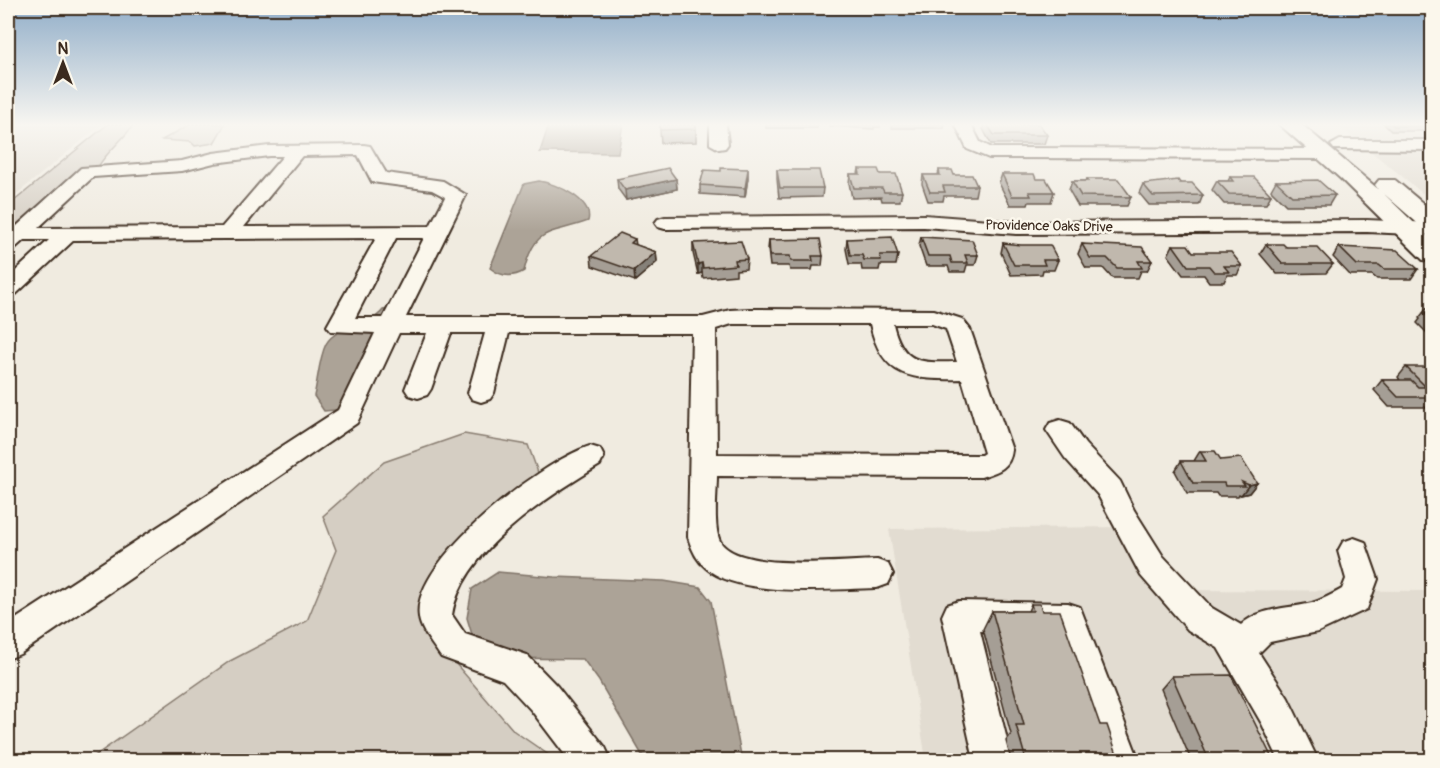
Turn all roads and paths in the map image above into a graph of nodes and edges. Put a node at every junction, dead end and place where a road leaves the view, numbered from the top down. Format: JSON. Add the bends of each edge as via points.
{"nodes":[{"id":1,"x":209,"y":160,"type":"edge"},
{"id":2,"x":290,"y":160,"type":"edge"},
{"id":3,"x":369,"y":160,"type":"edge"},
{"id":4,"x":1342,"y":160,"type":"edge"},
{"id":5,"x":1347,"y":160,"type":"edge"},
{"id":6,"x":665,"y":223,"type":"dead end"},
{"id":7,"x":1432,"y":223,"type":"edge"},
{"id":8,"x":1406,"y":229,"type":"junction"},
{"id":9,"x":1432,"y":230,"type":"edge"},
{"id":10,"x":389,"y":232,"type":"junction"},
{"id":11,"x":437,"y":232,"type":"junction"},
{"id":12,"x":228,"y":233,"type":"junction"},
{"id":13,"x":68,"y":234,"type":"junction"},
{"id":14,"x":13,"y":239,"type":"edge"},
{"id":15,"x":1432,"y":254,"type":"edge"},
{"id":16,"x":8,"y":290,"type":"edge"},
{"id":17,"x":880,"y":317,"type":"junction"},
{"id":18,"x":704,"y":325,"type":"junction"},
{"id":19,"x":391,"y":326,"type":"junction"},
{"id":20,"x":442,"y":326,"type":"junction"},
{"id":21,"x":499,"y":326,"type":"junction"},
{"id":22,"x":972,"y":371,"type":"junction"},
{"id":23,"x":418,"y":389,"type":"dead end"},
{"id":24,"x":481,"y":393,"type":"dead end"},
{"id":25,"x":1060,"y":430,"type":"dead end"},
{"id":26,"x":590,"y":457,"type":"dead end"},
{"id":27,"x":703,"y":465,"type":"junction"},
{"id":28,"x":1354,"y":551,"type":"dead end"},
{"id":29,"x":877,"y":574,"type":"dead end"},
{"id":30,"x":8,"y":643,"type":"edge"},
{"id":31,"x":1238,"y":650,"type":"junction"},
{"id":32,"x":592,"y":760,"type":"edge"},
{"id":33,"x":993,"y":760,"type":"edge"},
{"id":34,"x":1120,"y":760,"type":"edge"},
{"id":35,"x":1299,"y":760,"type":"edge"}],
"edges":[{"from":1,"to":14,"type":"street","via":[[182,166],[164,186],[71,187]]},
{"from":2,"to":12,"type":"street"},
{"from":3,"to":11,"type":"street","via":[[379,178],[447,188],[456,195]]},
{"from":4,"to":8,"type":"main road"},
{"from":5,"to":7,"type":"main road"},
{"from":6,"to":8,"type":"street","name":"Providence Oaks Drive","via":[[924,221],[1016,228]]},
{"from":8,"to":9,"type":"street","name":"Providence Oaks Drive"},
{"from":8,"to":15,"type":"main road"},
{"from":10,"to":11,"type":"street"},
{"from":10,"to":12,"type":"street"},
{"from":10,"to":19,"type":"street","via":[[339,326]]},
{"from":11,"to":19,"type":"street"},
{"from":12,"to":13,"type":"street"},
{"from":13,"to":14,"type":"street"},
{"from":13,"to":16,"type":"street"},
{"from":17,"to":18,"type":"street","via":[[749,316]]},
{"from":17,"to":22,"type":"street","via":[[888,348],[900,363],[923,369]]},
{"from":17,"to":22,"type":"street","via":[[934,317],[954,324]]},
{"from":18,"to":21,"type":"street"},
{"from":18,"to":27,"type":"street"},
{"from":19,"to":20,"type":"street"},
{"from":19,"to":30,"type":"street","via":[[348,416]]},
{"from":20,"to":21,"type":"street"},
{"from":20,"to":23,"type":"street"},
{"from":21,"to":24,"type":"street"},
{"from":22,"to":27,"type":"street","via":[[998,450],[998,457],[991,463]]},
{"from":25,"to":31,"type":"street","via":[[1110,489],[1152,566],[1200,619],[1230,637]]},
{"from":26,"to":32,"type":"street","via":[[543,484],[468,550],[441,590],[435,617],[453,646],[515,667]]},
{"from":27,"to":29,"type":"street","via":[[702,532],[711,555],[722,563],[768,574]]},
{"from":28,"to":31,"type":"street","via":[[1362,579],[1355,599],[1318,617],[1261,627]]},
{"from":31,"to":35,"type":"street"},
{"from":33,"to":34,"type":"street","via":[[959,616],[1068,618]]}]}
